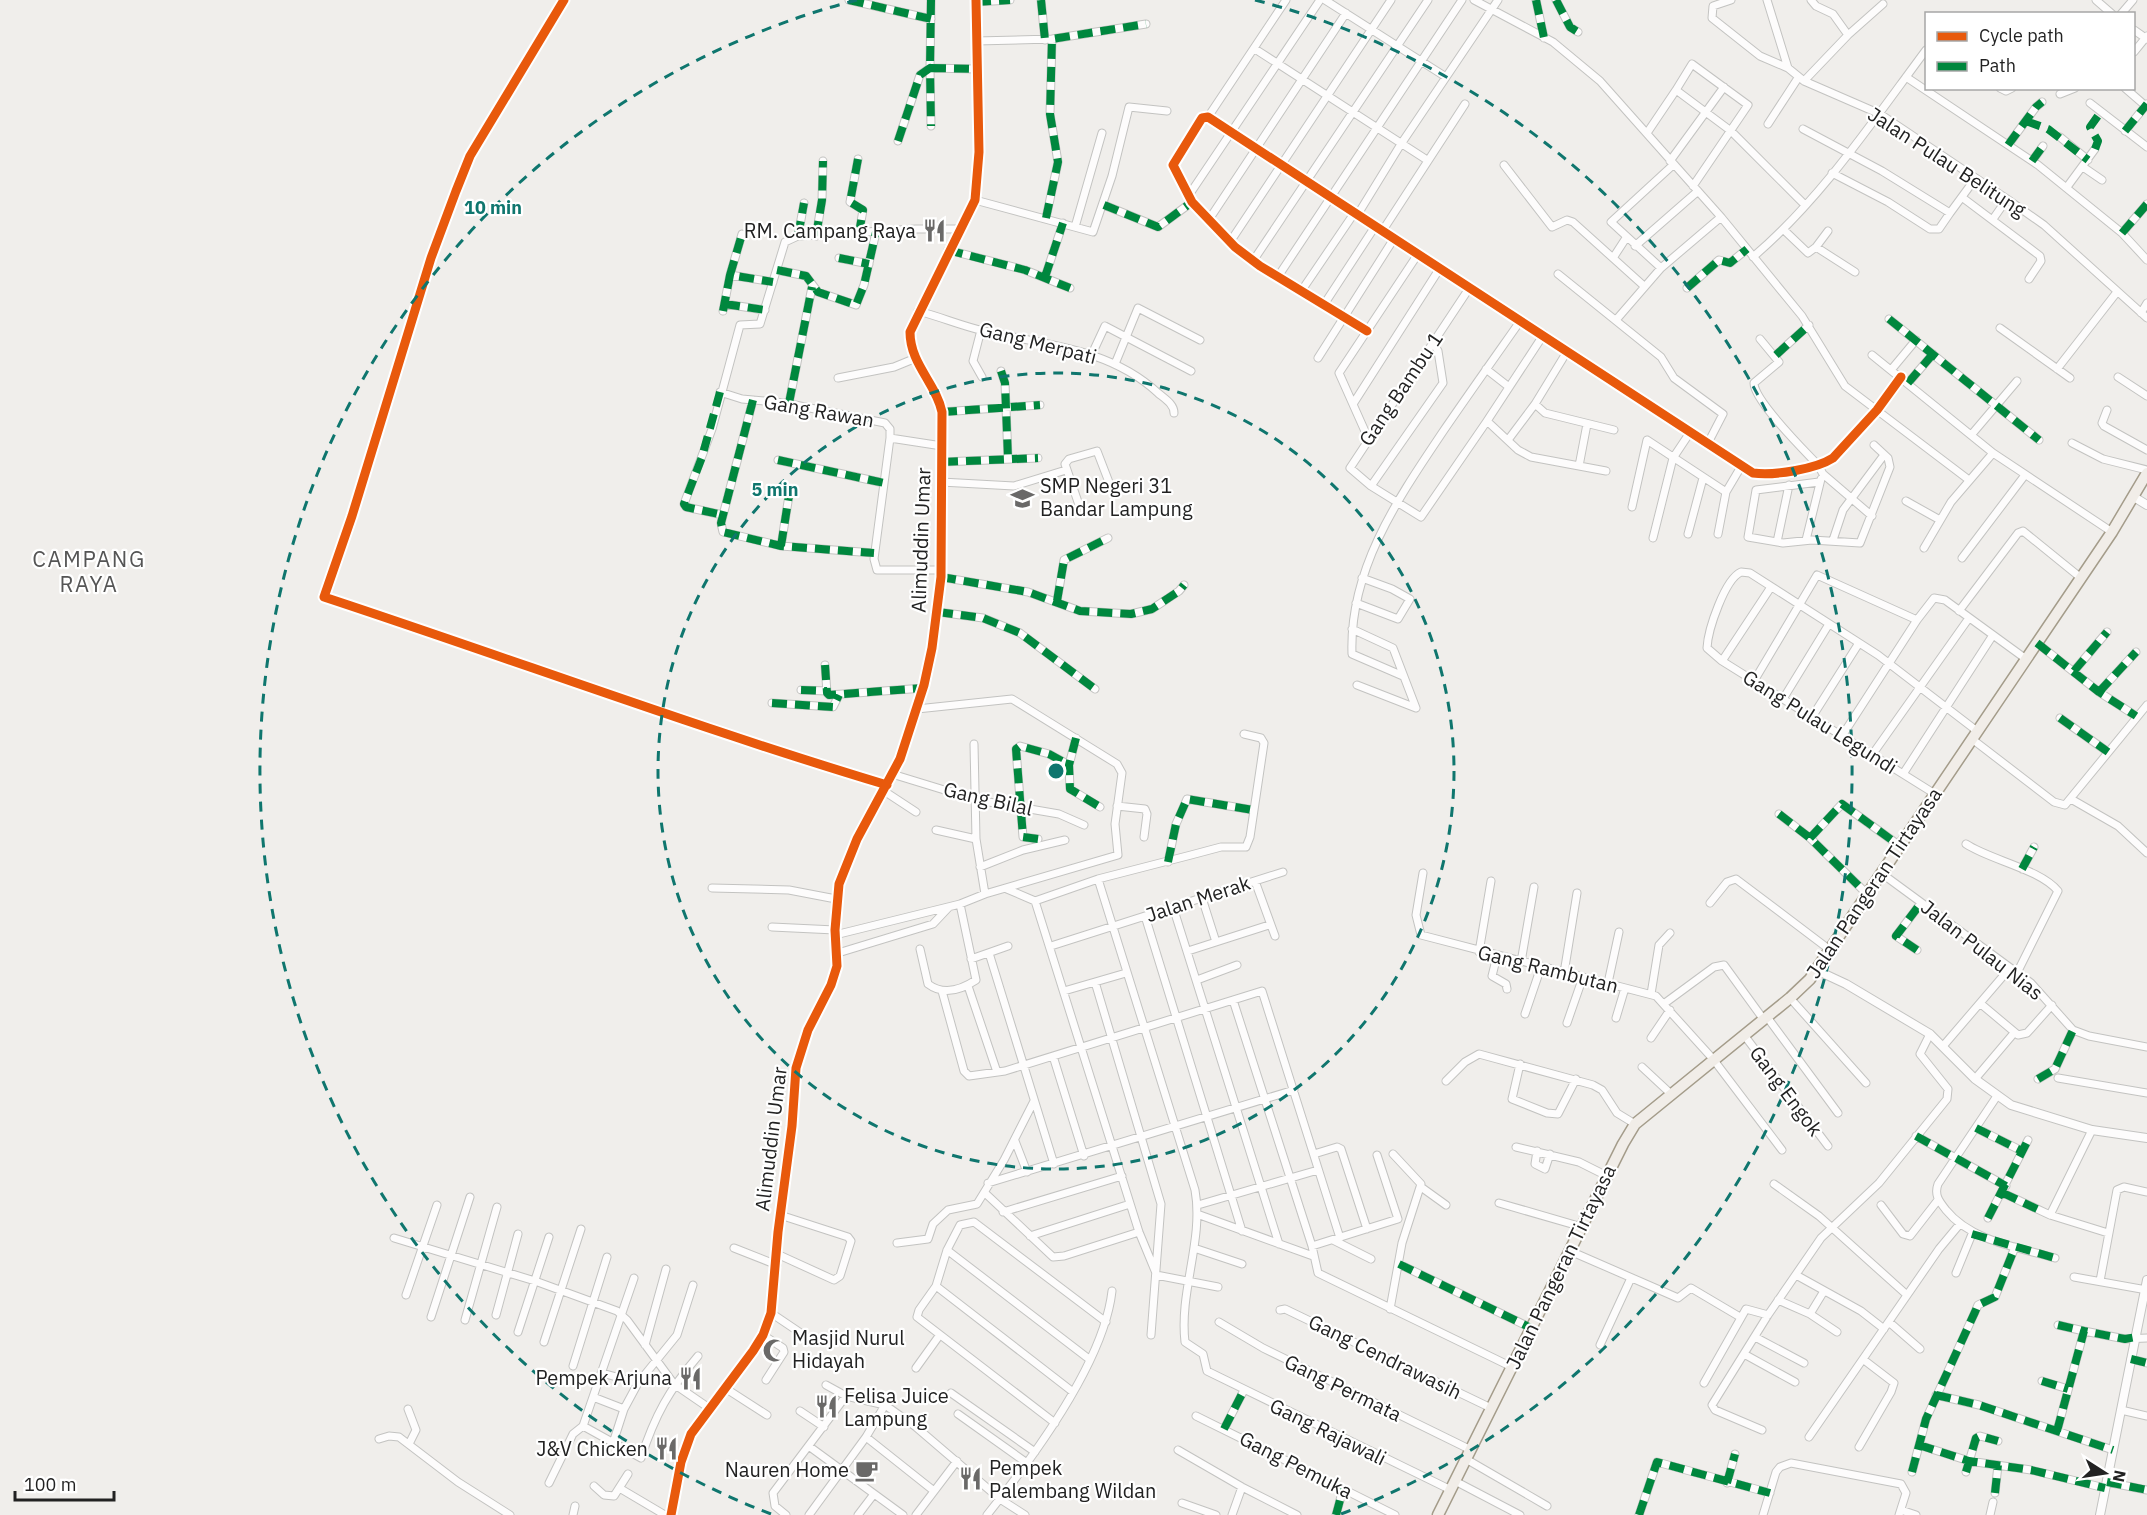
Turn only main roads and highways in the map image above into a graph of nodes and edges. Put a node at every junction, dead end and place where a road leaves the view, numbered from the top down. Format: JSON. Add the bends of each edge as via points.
{"nodes":[{"id":1,"x":2147,"y":472,"type":"edge"},
{"id":2,"x":1438,"y":1515,"type":"edge"}],
"edges":[{"from":1,"to":2,"type":"main road","name":"Jalan Pangeran Tirtayasa","via":[[2112,532],[1816,970],[1790,998],[1635,1124]]}]}
